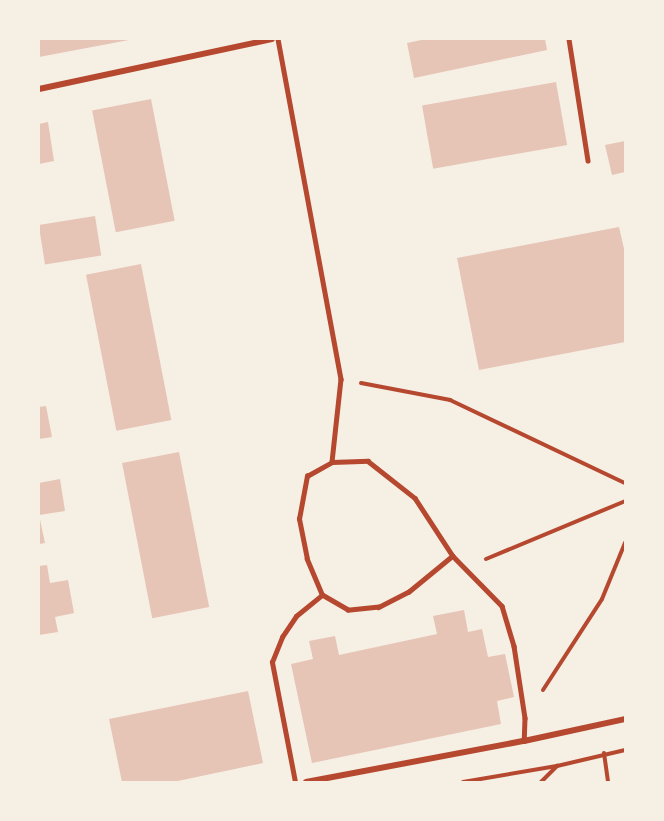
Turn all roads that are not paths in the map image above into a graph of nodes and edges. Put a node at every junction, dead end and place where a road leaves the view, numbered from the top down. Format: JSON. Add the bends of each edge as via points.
{"nodes":[{"id":1,"x":272,"y":39,"type":"edge"},
{"id":2,"x":278,"y":39,"type":"edge"},
{"id":3,"x":569,"y":39,"type":"edge"},
{"id":4,"x":39,"y":89,"type":"edge"},
{"id":5,"x":588,"y":161,"type":"dead end"},
{"id":6,"x":332,"y":462,"type":"junction"},
{"id":7,"x":453,"y":556,"type":"junction"},
{"id":8,"x":322,"y":595,"type":"junction"},
{"id":9,"x":625,"y":719,"type":"edge"},
{"id":10,"x":524,"y":741,"type":"junction"},
{"id":11,"x":295,"y":782,"type":"edge"},
{"id":12,"x":306,"y":782,"type":"edge"}],
"edges":[{"from":1,"to":4,"type":"street"},
{"from":2,"to":6,"type":"lane","via":[[341,379]]},
{"from":3,"to":5,"type":"lane"},
{"from":6,"to":7,"type":"lane","via":[[368,461],[415,498]]},
{"from":6,"to":8,"type":"lane","via":[[307,476],[299,519],[307,559]]},
{"from":7,"to":8,"type":"lane","via":[[409,592],[379,607],[348,610]]},
{"from":7,"to":10,"type":"lane","via":[[502,606],[514,646],[525,718]]},
{"from":8,"to":11,"type":"lane","via":[[296,616],[272,662]]},
{"from":9,"to":10,"type":"street"},
{"from":10,"to":12,"type":"street"}]}
